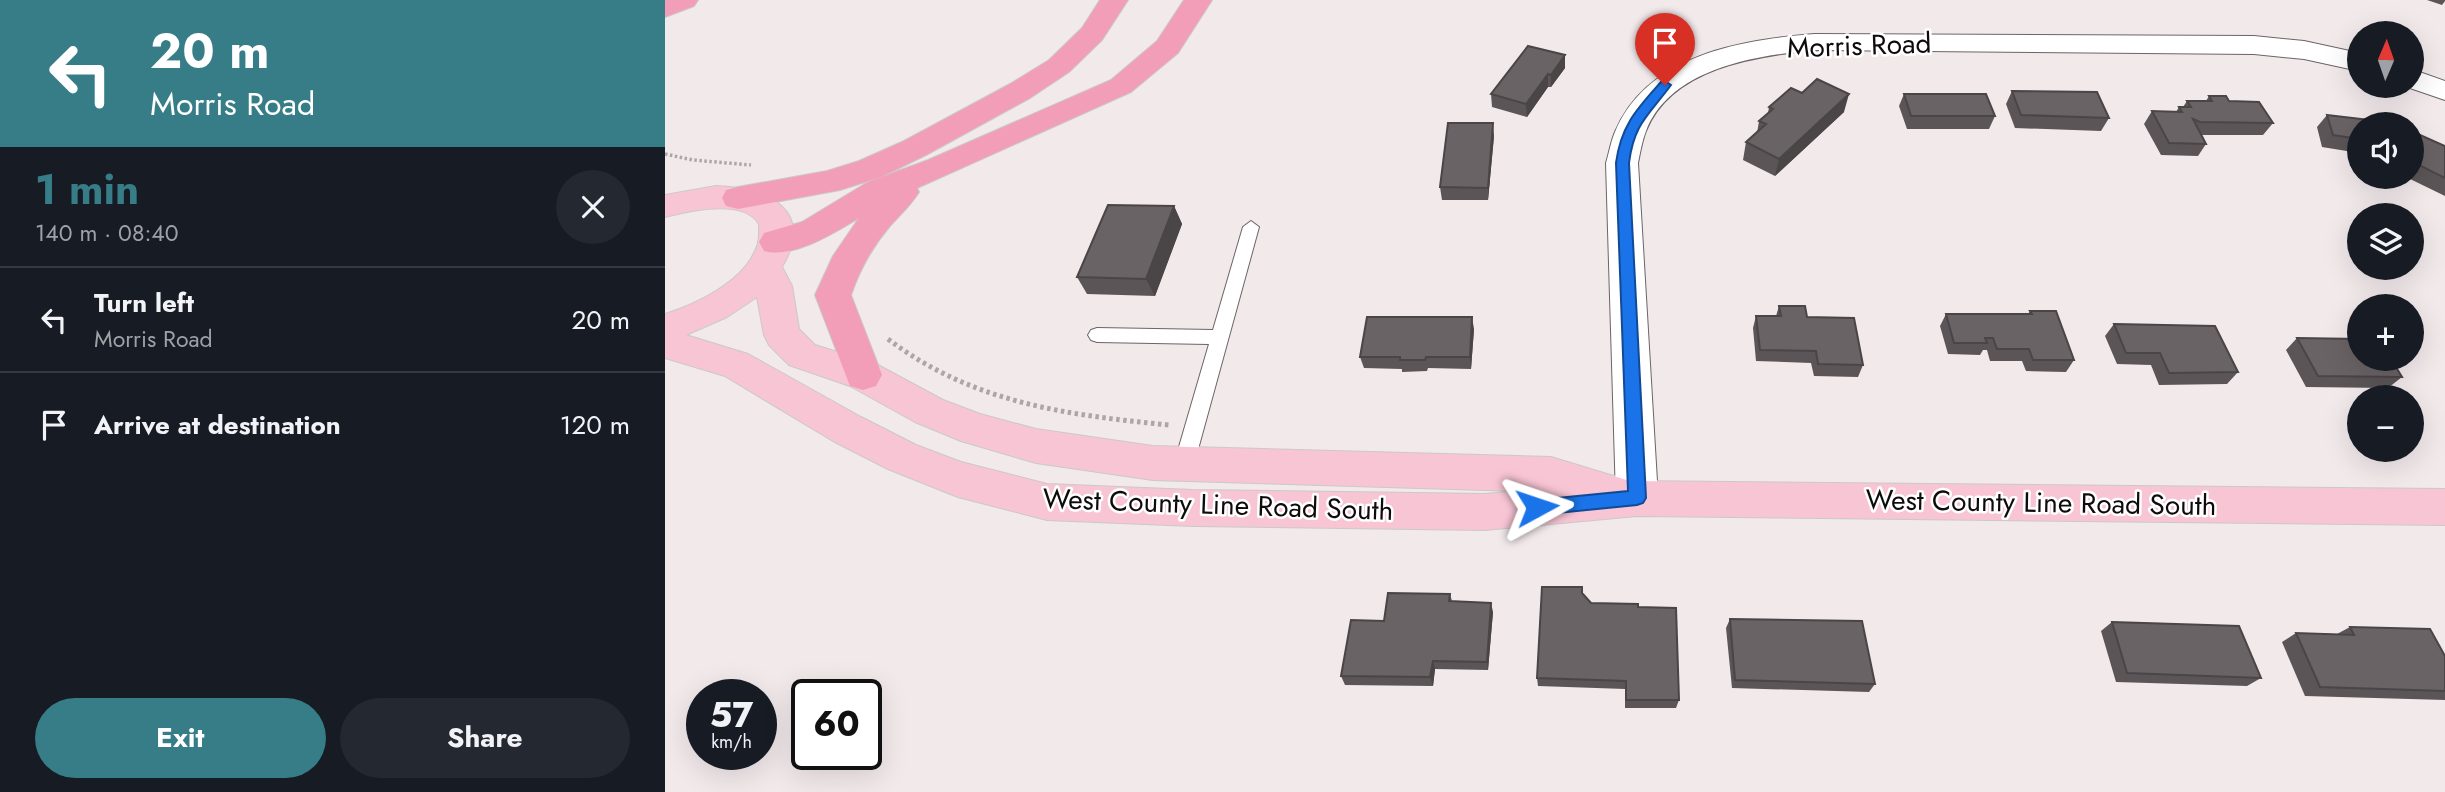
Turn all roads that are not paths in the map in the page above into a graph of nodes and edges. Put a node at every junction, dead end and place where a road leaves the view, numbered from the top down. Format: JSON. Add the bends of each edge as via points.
{"nodes":[{"id":1,"x":684,"y":0,"type":"edge"},
{"id":2,"x":1114,"y":0,"type":"edge"},
{"id":3,"x":1198,"y":0,"type":"edge"},
{"id":4,"x":665,"y":9,"type":"edge"},
{"id":5,"x":2347,"y":59,"type":"edge"},
{"id":6,"x":2424,"y":83,"type":"edge"},
{"id":7,"x":2445,"y":91,"type":"edge"},
{"id":8,"x":939,"y":168,"type":"junction"},
{"id":9,"x":665,"y":187,"type":"edge"},
{"id":10,"x":723,"y":197,"type":"junction"},
{"id":11,"x":665,"y":206,"type":"edge"},
{"id":12,"x":1251,"y":227,"type":"dead end"},
{"id":13,"x":770,"y":254,"type":"junction"},
{"id":14,"x":665,"y":328,"type":"edge"},
{"id":15,"x":1097,"y":335,"type":"dead end"},
{"id":16,"x":1220,"y":337,"type":"junction"},
{"id":17,"x":665,"y":342,"type":"edge"},
{"id":18,"x":863,"y":375,"type":"junction"},
{"id":19,"x":1189,"y":446,"type":"junction"},
{"id":20,"x":1637,"y":498,"type":"junction"},
{"id":21,"x":2445,"y":507,"type":"edge"}],
"edges":[{"from":1,"to":4,"type":"highway"},
{"from":2,"to":10,"type":"highway","via":[[1092,34],[1059,66],[915,148],[829,182]]},
{"from":3,"to":8,"type":"highway","via":[[1168,47],[1121,86]]},
{"from":5,"to":20,"type":"street","name":"Morris Road","via":[[2254,45],[1814,42],[1745,52],[1681,73],[1640,112],[1627,136],[1622,163]]},
{"from":6,"to":7,"type":"street"},
{"from":8,"to":13,"type":"highway","via":[[880,190]]},
{"from":8,"to":18,"type":"highway","via":[[904,191],[870,224],[839,279],[834,295]]},
{"from":9,"to":10,"type":"main road"},
{"from":10,"to":11,"type":"main road"},
{"from":10,"to":13,"type":"main road","name":"West County Line Road South","via":[[762,206],[775,221]]},
{"from":12,"to":16,"type":"lane"},
{"from":13,"to":14,"type":"main road","via":[[744,288],[715,308]]},
{"from":13,"to":18,"type":"main road","name":"West County Line Road South","via":[[782,335],[802,355]]},
{"from":15,"to":16,"type":"lane"},
{"from":16,"to":19,"type":"lane"},
{"from":17,"to":20,"type":"main road","name":"West County Line Road South","via":[[735,364],[902,457],[958,479],[1047,502],[1485,512]]},
{"from":18,"to":19,"type":"main road","name":"West County Line Road South","via":[[929,411],[1024,443],[1153,463]]},
{"from":19,"to":20,"type":"main road","name":"West County Line Road South","via":[[1551,474]]},
{"from":20,"to":21,"type":"main road","name":"West County Line Road South"}]}
